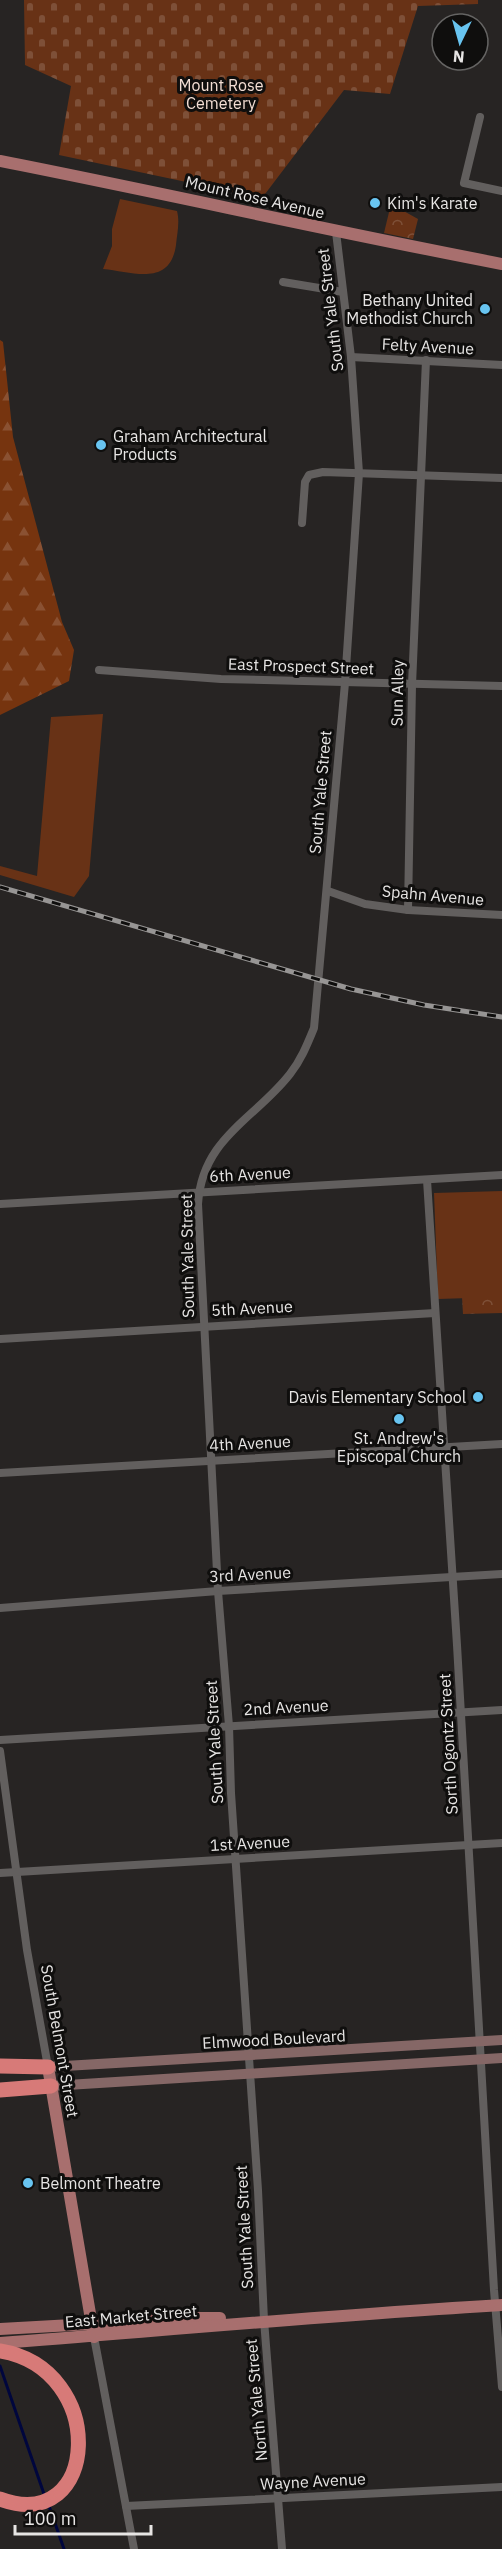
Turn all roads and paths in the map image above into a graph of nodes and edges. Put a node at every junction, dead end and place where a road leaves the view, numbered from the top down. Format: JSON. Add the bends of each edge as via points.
{"nodes":[{"id":1,"x":480,"y":117,"type":"dead end"},
{"id":2,"x":0,"y":161,"type":"edge"},
{"id":3,"x":502,"y":191,"type":"edge"},
{"id":4,"x":336,"y":232,"type":"junction"},
{"id":5,"x":502,"y":264,"type":"edge"},
{"id":6,"x":283,"y":282,"type":"dead end"},
{"id":7,"x":343,"y":292,"type":"junction"},
{"id":8,"x":351,"y":357,"type":"junction"},
{"id":9,"x":426,"y":360,"type":"junction"},
{"id":10,"x":502,"y":365,"type":"edge"},
{"id":11,"x":359,"y":473,"type":"junction"},
{"id":12,"x":419,"y":476,"type":"junction"},
{"id":13,"x":502,"y":478,"type":"edge"},
{"id":14,"x":302,"y":523,"type":"dead end"},
{"id":15,"x":99,"y":670,"type":"dead end"},
{"id":16,"x":345,"y":682,"type":"junction"},
{"id":17,"x":412,"y":685,"type":"junction"},
{"id":18,"x":502,"y":686,"type":"edge"},
{"id":19,"x":328,"y":891,"type":"junction"},
{"id":20,"x":408,"y":910,"type":"junction"},
{"id":21,"x":502,"y":915,"type":"edge"},
{"id":22,"x":502,"y":1175,"type":"edge"},
{"id":23,"x":427,"y":1180,"type":"junction"},
{"id":24,"x":199,"y":1192,"type":"junction"},
{"id":25,"x":0,"y":1204,"type":"edge"},
{"id":26,"x":435,"y":1313,"type":"junction"},
{"id":27,"x":204,"y":1326,"type":"junction"},
{"id":28,"x":0,"y":1339,"type":"edge"},
{"id":29,"x":502,"y":1443,"type":"edge"},
{"id":30,"x":444,"y":1449,"type":"junction"},
{"id":31,"x":212,"y":1460,"type":"junction"},
{"id":32,"x":0,"y":1473,"type":"edge"},
{"id":33,"x":502,"y":1574,"type":"edge"},
{"id":34,"x":453,"y":1577,"type":"junction"},
{"id":35,"x":218,"y":1591,"type":"junction"},
{"id":36,"x":0,"y":1608,"type":"edge"},
{"id":37,"x":502,"y":1710,"type":"edge"},
{"id":38,"x":460,"y":1713,"type":"junction"},
{"id":39,"x":229,"y":1726,"type":"junction"},
{"id":40,"x":0,"y":1740,"type":"edge"},
{"id":41,"x":0,"y":1751,"type":"edge"},
{"id":42,"x":502,"y":1843,"type":"edge"},
{"id":43,"x":469,"y":1845,"type":"junction"},
{"id":44,"x":235,"y":1859,"type":"junction"},
{"id":45,"x":18,"y":1872,"type":"junction"},
{"id":46,"x":0,"y":1873,"type":"edge"},
{"id":47,"x":502,"y":2040,"type":"edge"},
{"id":48,"x":479,"y":2042,"type":"junction"},
{"id":49,"x":248,"y":2055,"type":"junction"},
{"id":50,"x":502,"y":2058,"type":"edge"},
{"id":51,"x":479,"y":2060,"type":"junction"},
{"id":52,"x":0,"y":2066,"type":"edge"},
{"id":53,"x":48,"y":2067,"type":"junction"},
{"id":54,"x":250,"y":2073,"type":"junction"},
{"id":55,"x":51,"y":2086,"type":"junction"},
{"id":56,"x":0,"y":2090,"type":"edge"},
{"id":57,"x":498,"y":2305,"type":"edge"},
{"id":58,"x":264,"y":2320,"type":"junction"},
{"id":59,"x":92,"y":2323,"type":"junction"},
{"id":60,"x":1,"y":2329,"type":"edge"},
{"id":61,"x":94,"y":2337,"type":"junction"},
{"id":62,"x":2,"y":2347,"type":"edge"},
{"id":63,"x":502,"y":2387,"type":"edge"},
{"id":64,"x":502,"y":2487,"type":"edge"},
{"id":65,"x":280,"y":2497,"type":"junction"},
{"id":66,"x":0,"y":2499,"type":"edge"},
{"id":67,"x":126,"y":2506,"type":"junction"},
{"id":68,"x":134,"y":2549,"type":"edge"},
{"id":69,"x":282,"y":2549,"type":"edge"}],
"edges":[{"from":1,"to":3,"type":"street","via":[[464,183]]},
{"from":2,"to":4,"type":"main road","name":"Mount Rose Avenue","via":[[176,195]]},
{"from":4,"to":5,"type":"main road","name":"Mount Rose Avenue"},
{"from":4,"to":7,"type":"street","name":"South Yale Street"},
{"from":6,"to":7,"type":"street"},
{"from":7,"to":8,"type":"street","name":"South Yale Street"},
{"from":8,"to":9,"type":"street","name":"Felty Avenue"},
{"from":8,"to":11,"type":"street","name":"South Yale Street"},
{"from":9,"to":10,"type":"street","name":"Felty Avenue"},
{"from":9,"to":12,"type":"street","name":"Sun Alley"},
{"from":11,"to":12,"type":"street"},
{"from":11,"to":14,"type":"street","via":[[309,475]]},
{"from":11,"to":16,"type":"street","name":"South Yale Street"},
{"from":12,"to":13,"type":"street"},
{"from":12,"to":17,"type":"street","name":"Sun Alley"},
{"from":15,"to":16,"type":"street","name":"East Prospect Street","via":[[221,679]]},
{"from":16,"to":17,"type":"street","name":"East Prospect Street"},
{"from":16,"to":19,"type":"street","name":"South Yale Street"},
{"from":17,"to":18,"type":"street","name":"East Prospect Street"},
{"from":17,"to":20,"type":"street","name":"Sun Alley"},
{"from":19,"to":20,"type":"street","name":"Spahn Avenue","via":[[365,904]]},
{"from":19,"to":24,"type":"street","name":"South Yale Street","via":[[314,1028],[303,1054],[289,1075],[225,1138],[213,1155]]},
{"from":20,"to":21,"type":"street","name":"Spahn Avenue"},
{"from":22,"to":23,"type":"street","name":"6th Avenue"},
{"from":23,"to":24,"type":"street","name":"6th Avenue"},
{"from":23,"to":26,"type":"street","name":"Sorth Ogontz Street"},
{"from":24,"to":25,"type":"street","name":"6th Avenue"},
{"from":24,"to":27,"type":"street","name":"South Yale Street"},
{"from":26,"to":27,"type":"street","name":"5th Avenue"},
{"from":26,"to":30,"type":"street","name":"Sorth Ogontz Street"},
{"from":27,"to":28,"type":"street","name":"5th Avenue"},
{"from":27,"to":31,"type":"street","name":"South Yale Street"},
{"from":29,"to":30,"type":"street","name":"4th Avenue"},
{"from":30,"to":31,"type":"street","name":"4th Avenue"},
{"from":30,"to":34,"type":"street","name":"Sorth Ogontz Street"},
{"from":31,"to":32,"type":"street","name":"4th Avenue"},
{"from":31,"to":35,"type":"street","name":"South Yale Street"},
{"from":33,"to":34,"type":"street","name":"3rd Avenue"},
{"from":34,"to":35,"type":"street","name":"3rd Avenue"},
{"from":34,"to":38,"type":"street","name":"Sorth Ogontz Street"},
{"from":35,"to":36,"type":"street","name":"3rd Avenue"},
{"from":35,"to":39,"type":"street","name":"South Yale Street"},
{"from":37,"to":38,"type":"street","name":"2nd Avenue"},
{"from":38,"to":39,"type":"street","name":"2nd Avenue"},
{"from":38,"to":43,"type":"street","name":"Sorth Ogontz Street"},
{"from":39,"to":40,"type":"street","name":"2nd Avenue"},
{"from":39,"to":44,"type":"street","name":"South Yale Street"},
{"from":41,"to":45,"type":"street","name":"South Belmont Street"},
{"from":42,"to":43,"type":"street","name":"1st Avenue"},
{"from":43,"to":44,"type":"street","name":"1st Avenue"},
{"from":43,"to":48,"type":"street","name":"Sorth Ogontz Street"},
{"from":44,"to":45,"type":"street","name":"1st Avenue"},
{"from":44,"to":49,"type":"street","name":"South Yale Street"},
{"from":45,"to":46,"type":"street","name":"1st Avenue"},
{"from":45,"to":53,"type":"street","name":"South Belmont Street"},
{"from":47,"to":48,"type":"street","name":"Elmwood Boulevard"},
{"from":48,"to":49,"type":"street","name":"Elmwood Boulevard"},
{"from":48,"to":51,"type":"street","name":"Sorth Ogontz Street"},
{"from":49,"to":53,"type":"street","name":"Elmwood Boulevard"},
{"from":49,"to":54,"type":"street","name":"South Yale Street"},
{"from":50,"to":51,"type":"street","name":"Elmwood Boulevard"},
{"from":51,"to":54,"type":"street","name":"Elmwood Boulevard"},
{"from":51,"to":57,"type":"street","name":"Sorth Ogontz Street"},
{"from":52,"to":53,"type":"highway"},
{"from":53,"to":55,"type":"main road","name":"South Belmont Street"},
{"from":54,"to":55,"type":"street","name":"Elmwood Boulevard"},
{"from":54,"to":58,"type":"street","name":"South Yale Street"},
{"from":55,"to":56,"type":"highway"},
{"from":55,"to":59,"type":"main road","name":"South Belmont Street"},
{"from":57,"to":58,"type":"main road","name":"East Market Street"},
{"from":57,"to":63,"type":"street","name":"Sorth Ogontz Street"},
{"from":58,"to":59,"type":"main road","name":"East Market Street","via":[[198,2318]]},
{"from":58,"to":61,"type":"main road","name":"East Market Street"},
{"from":58,"to":65,"type":"street","name":"North Yale Street"},
{"from":59,"to":60,"type":"main road","name":"East Market Street"},
{"from":59,"to":61,"type":"main road","name":"South Belmont Street"},
{"from":61,"to":62,"type":"main road","name":"East Market Street"},
{"from":61,"to":67,"type":"street"},
{"from":62,"to":66,"type":"highway","via":[[46,2372],[62,2387],[77,2422],[80,2442],[74,2470],[52,2497],[33,2505]]},
{"from":64,"to":65,"type":"street","name":"Wayne Avenue"},
{"from":65,"to":67,"type":"street","name":"Wayne Avenue"},
{"from":65,"to":69,"type":"street","name":"North Yale Street"},
{"from":67,"to":68,"type":"street"}]}
